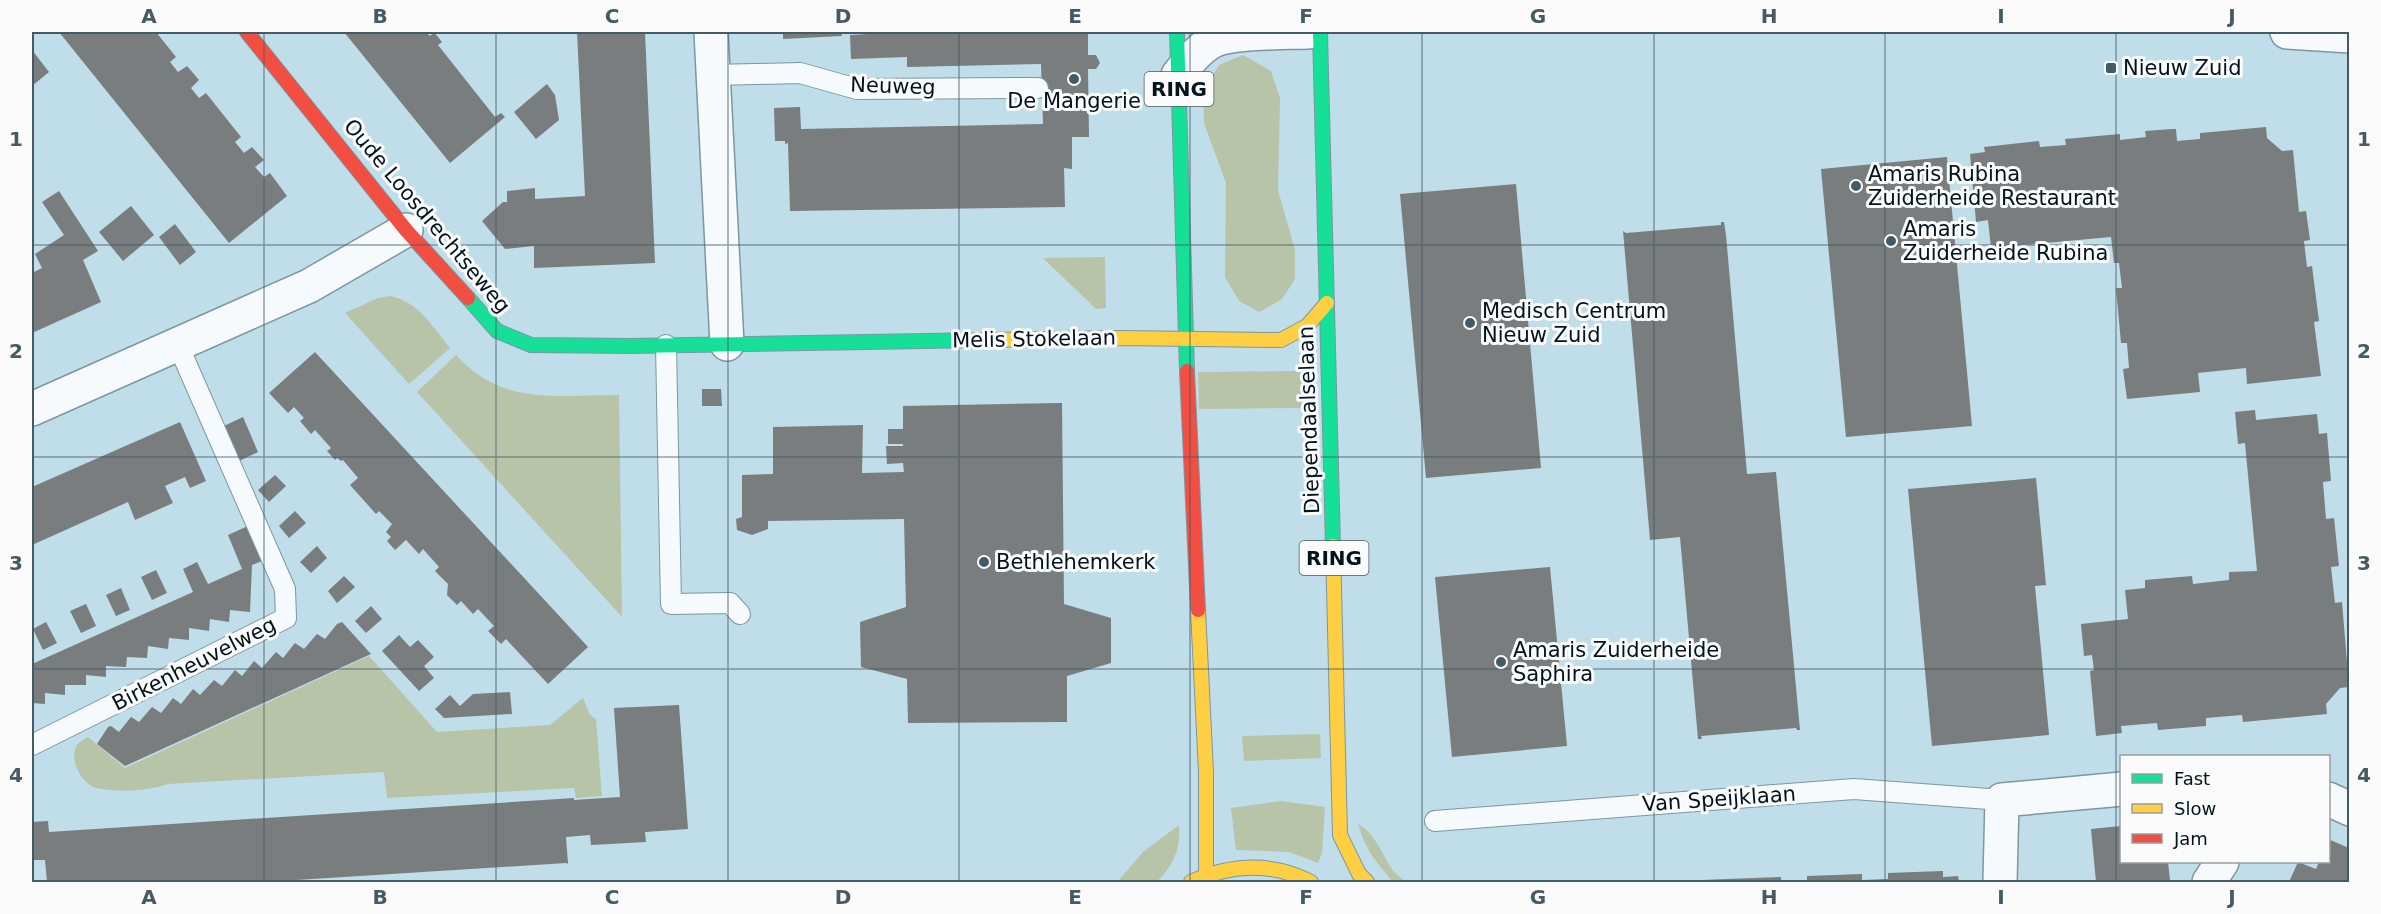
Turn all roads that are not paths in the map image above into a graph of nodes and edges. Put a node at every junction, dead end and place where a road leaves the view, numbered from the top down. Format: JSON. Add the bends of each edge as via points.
{"nodes":[{"id":1,"x":247,"y":32,"type":"edge"},
{"id":2,"x":711,"y":32,"type":"edge"},
{"id":3,"x":1177,"y":32,"type":"edge"},
{"id":4,"x":1308,"y":32,"type":"edge"},
{"id":5,"x":1320,"y":32,"type":"edge"},
{"id":6,"x":2287,"y":32,"type":"edge"},
{"id":7,"x":2349,"y":36,"type":"edge"},
{"id":8,"x":714,"y":75,"type":"junction"},
{"id":9,"x":1178,"y":75,"type":"junction"},
{"id":10,"x":1038,"y":87,"type":"dead end"},
{"id":11,"x":406,"y":230,"type":"junction"},
{"id":12,"x":1327,"y":303,"type":"junction"},
{"id":13,"x":1185,"y":340,"type":"junction"},
{"id":14,"x":727,"y":344,"type":"junction"},
{"id":15,"x":178,"y":345,"type":"junction"},
{"id":16,"x":666,"y":345,"type":"junction"},
{"id":17,"x":32,"y":409,"type":"edge"},
{"id":18,"x":740,"y":614,"type":"dead end"},
{"id":19,"x":32,"y":745,"type":"edge"},
{"id":20,"x":2120,"y":789,"type":"edge"},
{"id":21,"x":2330,"y":800,"type":"edge"},
{"id":22,"x":2002,"y":801,"type":"junction"},
{"id":23,"x":2349,"y":809,"type":"edge"},
{"id":24,"x":1436,"y":820,"type":"dead end"},
{"id":25,"x":2221,"y":863,"type":"edge"},
{"id":26,"x":1206,"y":878,"type":"edge"},
{"id":27,"x":1363,"y":878,"type":"edge"},
{"id":28,"x":1191,"y":882,"type":"edge"},
{"id":29,"x":1311,"y":882,"type":"edge"},
{"id":30,"x":2000,"y":882,"type":"edge"},
{"id":31,"x":2209,"y":882,"type":"edge"}],
"edges":[{"from":1,"to":11,"type":"main road","name":"Oude Loosdrechtseweg"},
{"from":2,"to":8,"type":"street"},
{"from":3,"to":9,"type":"main road","number":"RING"},
{"from":4,"to":9,"type":"street","via":[[1225,37],[1201,50]]},
{"from":5,"to":12,"type":"main road","name":"Diependaalselaan","number":"RING"},
{"from":6,"to":7,"type":"street"},
{"from":8,"to":10,"type":"lane","name":"Neuweg","via":[[800,73],[857,89]]},
{"from":8,"to":14,"type":"street"},
{"from":9,"to":13,"type":"main road","number":"RING"},
{"from":11,"to":15,"type":"street","via":[[309,286]]},
{"from":11,"to":16,"type":"main road","name":"Oude Loosdrechtseweg","via":[[497,331],[531,345]]},
{"from":12,"to":13,"type":"main road","name":"Melis Stokelaan","via":[[1307,326],[1281,340]]},
{"from":12,"to":27,"type":"main road","name":"Diependaalselaan","number":"RING","via":[[1340,835]]},
{"from":13,"to":14,"type":"main road","name":"Melis Stokelaan"},
{"from":13,"to":26,"type":"main road","number":"RING","via":[[1206,772]]},
{"from":14,"to":16,"type":"main road","name":"Oude Loosdrechtseweg"},
{"from":15,"to":17,"type":"street"},
{"from":15,"to":19,"type":"lane","name":"Birkenheuvelweg","via":[[285,589],[286,618]]},
{"from":16,"to":18,"type":"lane","via":[[671,604],[730,603]]},
{"from":20,"to":22,"type":"street","name":"Van Speijklaan"},
{"from":21,"to":23,"type":"street"},
{"from":22,"to":24,"type":"lane","name":"Van Speijklaan","via":[[1854,789]]},
{"from":22,"to":30,"type":"street"},
{"from":25,"to":31,"type":"street"},
{"from":26,"to":28,"type":"main road"},
{"from":26,"to":29,"type":"main road","via":[[1246,867],[1275,869]]}]}
